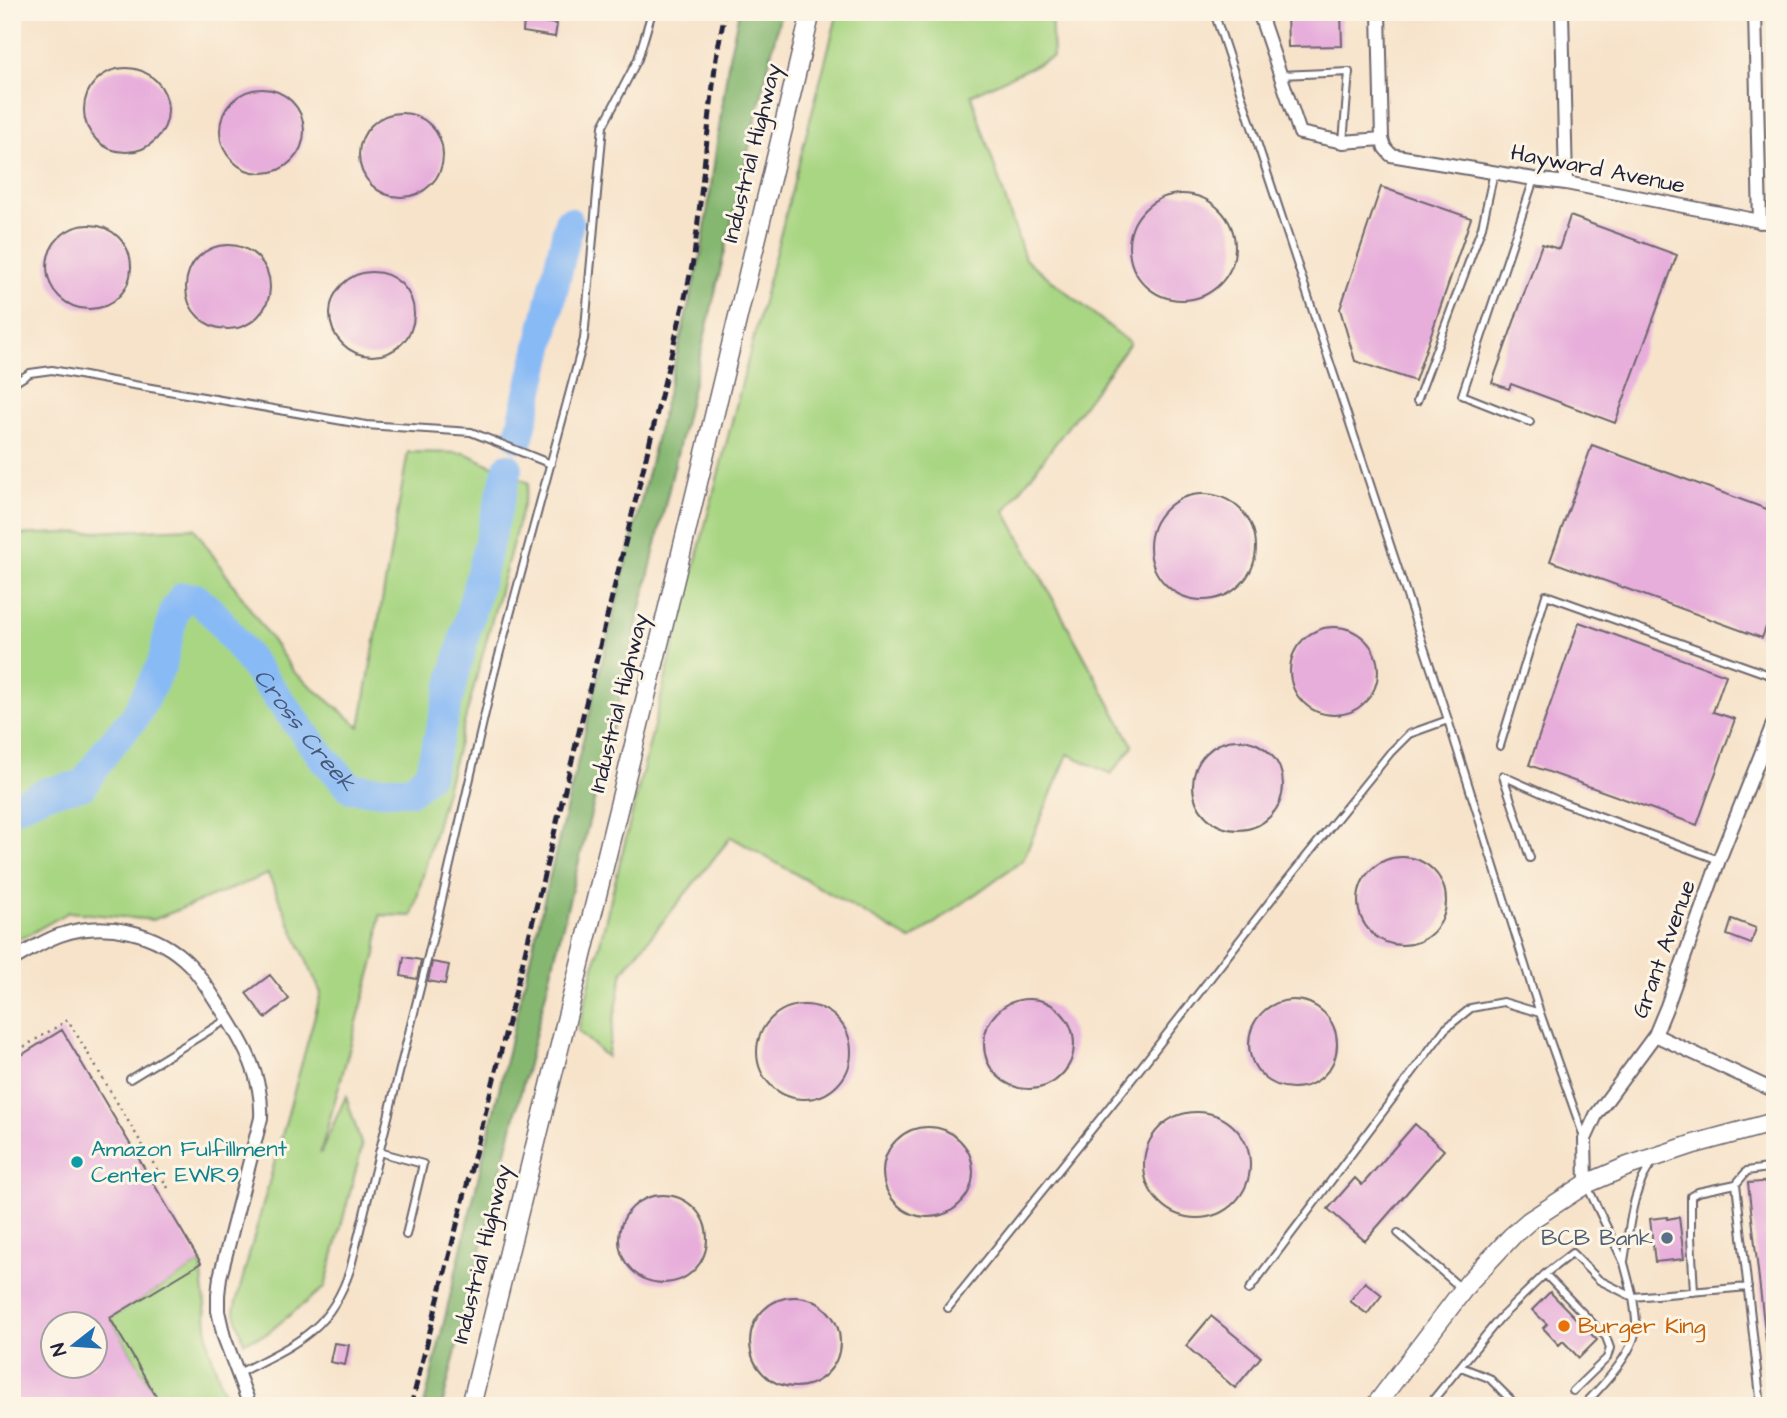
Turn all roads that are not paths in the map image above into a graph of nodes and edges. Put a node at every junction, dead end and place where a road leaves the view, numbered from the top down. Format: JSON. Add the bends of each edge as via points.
{"nodes":[{"id":1,"x":652,"y":12,"type":"edge"},
{"id":2,"x":811,"y":12,"type":"edge"},
{"id":3,"x":1214,"y":12,"type":"edge"},
{"id":4,"x":1259,"y":12,"type":"edge"},
{"id":5,"x":1379,"y":12,"type":"edge"},
{"id":6,"x":1562,"y":12,"type":"edge"},
{"id":7,"x":1755,"y":12,"type":"edge"},
{"id":8,"x":1281,"y":75,"type":"junction"},
{"id":9,"x":1382,"y":139,"type":"junction"},
{"id":10,"x":1347,"y":142,"type":"junction"},
{"id":11,"x":1494,"y":172,"type":"junction"},
{"id":12,"x":1534,"y":179,"type":"junction"},
{"id":13,"x":1566,"y":183,"type":"junction"},
{"id":14,"x":1760,"y":222,"type":"junction"},
{"id":15,"x":1775,"y":224,"type":"edge"},
{"id":16,"x":14,"y":383,"type":"dead end"},
{"id":17,"x":1417,"y":401,"type":"dead end"},
{"id":18,"x":1530,"y":422,"type":"dead end"},
{"id":19,"x":551,"y":464,"type":"junction"},
{"id":20,"x":1775,"y":677,"type":"edge"},
{"id":21,"x":1775,"y":719,"type":"edge"},
{"id":22,"x":1448,"y":720,"type":"junction"},
{"id":23,"x":1500,"y":746,"type":"dead end"},
{"id":24,"x":1530,"y":858,"type":"dead end"},
{"id":25,"x":1719,"y":860,"type":"junction"},
{"id":26,"x":12,"y":960,"type":"edge"},
{"id":27,"x":1540,"y":1013,"type":"junction"},
{"id":28,"x":228,"y":1019,"type":"junction"},
{"id":29,"x":1655,"y":1035,"type":"junction"},
{"id":30,"x":130,"y":1079,"type":"dead end"},
{"id":31,"x":1775,"y":1091,"type":"edge"},
{"id":32,"x":1775,"y":1122,"type":"edge"},
{"id":33,"x":1585,"y":1139,"type":"junction"},
{"id":34,"x":379,"y":1152,"type":"junction"},
{"id":35,"x":1658,"y":1156,"type":"junction"},
{"id":36,"x":1775,"y":1167,"type":"edge"},
{"id":37,"x":1586,"y":1184,"type":"junction"},
{"id":38,"x":1736,"y":1184,"type":"junction"},
{"id":39,"x":1398,"y":1233,"type":"dead end"},
{"id":40,"x":406,"y":1235,"type":"dead end"},
{"id":41,"x":1624,"y":1263,"type":"junction"},
{"id":42,"x":1545,"y":1274,"type":"junction"},
{"id":43,"x":1748,"y":1287,"type":"junction"},
{"id":44,"x":1249,"y":1290,"type":"dead end"},
{"id":45,"x":1463,"y":1290,"type":"junction"},
{"id":46,"x":1695,"y":1292,"type":"junction"},
{"id":47,"x":1633,"y":1297,"type":"junction"},
{"id":48,"x":948,"y":1308,"type":"dead end"},
{"id":49,"x":1461,"y":1367,"type":"junction"},
{"id":50,"x":239,"y":1373,"type":"junction"},
{"id":51,"x":1573,"y":1391,"type":"dead end"},
{"id":52,"x":250,"y":1406,"type":"edge"},
{"id":53,"x":471,"y":1406,"type":"edge"},
{"id":54,"x":1375,"y":1406,"type":"edge"},
{"id":55,"x":1428,"y":1406,"type":"edge"},
{"id":56,"x":1517,"y":1406,"type":"edge"},
{"id":57,"x":1583,"y":1406,"type":"edge"},
{"id":58,"x":1761,"y":1406,"type":"edge"}],
"edges":[{"from":1,"to":19,"type":"lane","via":[[638,59],[603,126],[584,339]]},
{"from":2,"to":53,"type":"main road","name":"Industrial Highway"},
{"from":3,"to":22,"type":"lane"},
{"from":4,"to":8,"type":"street"},
{"from":5,"to":9,"type":"street"},
{"from":6,"to":13,"type":"street"},
{"from":7,"to":14,"type":"street"},
{"from":8,"to":10,"type":"street","via":[[1300,133]]},
{"from":8,"to":10,"type":"lane","via":[[1349,72]]},
{"from":9,"to":10,"type":"street"},
{"from":9,"to":11,"type":"street","name":"Hayward Avenue","via":[[1391,155]]},
{"from":11,"to":12,"type":"street","name":"Hayward Avenue"},
{"from":11,"to":17,"type":"lane","via":[[1482,227]]},
{"from":12,"to":13,"type":"street","name":"Hayward Avenue"},
{"from":12,"to":18,"type":"lane","via":[[1462,395]]},
{"from":13,"to":14,"type":"street","name":"Hayward Avenue"},
{"from":14,"to":15,"type":"street","name":"Hayward Avenue"},
{"from":16,"to":19,"type":"lane","via":[[30,373],[52,370],[366,425],[471,432]]},
{"from":19,"to":34,"type":"lane","via":[[494,674]]},
{"from":20,"to":23,"type":"lane","via":[[1546,595]]},
{"from":21,"to":25,"type":"street","name":"Grant Avenue"},
{"from":22,"to":27,"type":"lane"},
{"from":22,"to":48,"type":"lane","via":[[1409,734],[1390,753]]},
{"from":24,"to":25,"type":"lane","via":[[1503,776]]},
{"from":25,"to":29,"type":"street","name":"Grant Avenue"},
{"from":26,"to":28,"type":"street","via":[[48,940],[80,930],[104,928],[142,935],[187,962]]},
{"from":27,"to":33,"type":"lane"},
{"from":27,"to":44,"type":"lane","via":[[1503,1002],[1471,1008],[1445,1029]]},
{"from":28,"to":30,"type":"lane"},
{"from":28,"to":50,"type":"street","via":[[256,1072],[261,1094],[259,1129],[218,1295],[220,1324]]},
{"from":29,"to":31,"type":"street"},
{"from":29,"to":33,"type":"street","name":"Grant Avenue","via":[[1596,1115]]},
{"from":32,"to":35,"type":"main road"},
{"from":33,"to":37,"type":"street","name":"Grant Avenue"},
{"from":34,"to":40,"type":"lane","via":[[423,1164]]},
{"from":34,"to":50,"type":"lane","via":[[351,1270],[337,1303],[309,1333]]},
{"from":35,"to":37,"type":"main road"},
{"from":35,"to":41,"type":"lane","via":[[1639,1185]]},
{"from":36,"to":38,"type":"lane","via":[[1747,1171]]},
{"from":37,"to":41,"type":"lane"},
{"from":37,"to":45,"type":"main road","via":[[1529,1221]]},
{"from":38,"to":43,"type":"lane"},
{"from":38,"to":46,"type":"lane","via":[[1691,1196]]},
{"from":39,"to":45,"type":"lane"},
{"from":41,"to":47,"type":"lane"},
{"from":42,"to":47,"type":"lane","via":[[1572,1253],[1600,1280]]},
{"from":42,"to":49,"type":"lane","via":[[1499,1319]]},
{"from":42,"to":51,"type":"lane","via":[[1606,1337],[1610,1348],[1607,1358]]},
{"from":43,"to":46,"type":"lane"},
{"from":43,"to":58,"type":"lane"},
{"from":45,"to":54,"type":"main road"},
{"from":46,"to":47,"type":"lane"},
{"from":47,"to":57,"type":"lane","via":[[1636,1328],[1631,1344],[1615,1371]]},
{"from":49,"to":55,"type":"lane"},
{"from":49,"to":56,"type":"lane","via":[[1489,1378]]},
{"from":50,"to":52,"type":"street"}]}
